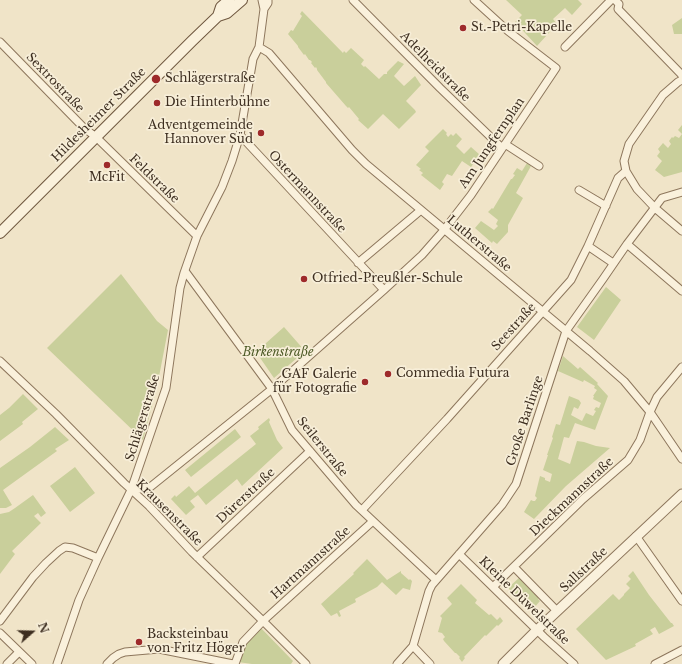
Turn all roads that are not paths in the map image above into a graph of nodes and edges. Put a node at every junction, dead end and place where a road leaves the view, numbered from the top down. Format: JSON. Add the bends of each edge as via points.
{"nodes":[{"id":1,"x":229,"y":0,"type":"edge"},
{"id":2,"x":242,"y":0,"type":"edge"},
{"id":3,"x":262,"y":0,"type":"edge"},
{"id":4,"x":268,"y":0,"type":"edge"},
{"id":5,"x":353,"y":0,"type":"edge"},
{"id":6,"x":474,"y":0,"type":"edge"},
{"id":7,"x":611,"y":0,"type":"edge"},
{"id":8,"x":619,"y":1,"type":"edge"},
{"id":9,"x":264,"y":9,"type":"junction"},
{"id":10,"x":218,"y":16,"type":"junction"},
{"id":11,"x":0,"y":42,"type":"edge"},
{"id":12,"x":259,"y":47,"type":"junction"},
{"id":13,"x":565,"y":47,"type":"dead end"},
{"id":14,"x":682,"y":76,"type":"edge"},
{"id":15,"x":682,"y":80,"type":"edge"},
{"id":16,"x":240,"y":135,"type":"junction"},
{"id":17,"x":96,"y":137,"type":"junction"},
{"id":18,"x":504,"y":146,"type":"junction"},
{"id":19,"x":539,"y":166,"type":"dead end"},
{"id":20,"x":626,"y":171,"type":"junction"},
{"id":21,"x":579,"y":190,"type":"dead end"},
{"id":22,"x":682,"y":192,"type":"edge"},
{"id":23,"x":606,"y":206,"type":"junction"},
{"id":24,"x":655,"y":208,"type":"junction"},
{"id":25,"x":421,"y":210,"type":"junction"},
{"id":26,"x":444,"y":230,"type":"junction"},
{"id":27,"x":682,"y":231,"type":"edge"},
{"id":28,"x":0,"y":234,"type":"edge"},
{"id":29,"x":198,"y":236,"type":"junction"},
{"id":30,"x":627,"y":244,"type":"junction"},
{"id":31,"x":588,"y":246,"type":"junction"},
{"id":32,"x":358,"y":263,"type":"junction"},
{"id":33,"x":613,"y":263,"type":"junction"},
{"id":34,"x":185,"y":271,"type":"junction"},
{"id":35,"x":384,"y":290,"type":"junction"},
{"id":36,"x":682,"y":291,"type":"edge"},
{"id":37,"x":543,"y":312,"type":"junction"},
{"id":38,"x":566,"y":331,"type":"junction"},
{"id":39,"x":0,"y":361,"type":"edge"},
{"id":40,"x":682,"y":367,"type":"edge"},
{"id":41,"x":272,"y":389,"type":"junction"},
{"id":42,"x":650,"y":412,"type":"junction"},
{"id":43,"x":310,"y":450,"type":"junction"},
{"id":44,"x":682,"y":459,"type":"edge"},
{"id":45,"x":131,"y":490,"type":"junction"},
{"id":46,"x":682,"y":494,"type":"edge"},
{"id":47,"x":362,"y":510,"type":"junction"},
{"id":48,"x":373,"y":521,"type":"junction"},
{"id":49,"x":636,"y":536,"type":"junction"},
{"id":50,"x":459,"y":554,"type":"junction"},
{"id":51,"x":197,"y":557,"type":"junction"},
{"id":52,"x":98,"y":558,"type":"junction"},
{"id":53,"x":514,"y":567,"type":"junction"},
{"id":54,"x":436,"y":580,"type":"junction"},
{"id":55,"x":494,"y":587,"type":"junction"},
{"id":56,"x":682,"y":601,"type":"edge"},
{"id":57,"x":557,"y":611,"type":"junction"},
{"id":58,"x":0,"y":621,"type":"edge"},
{"id":59,"x":263,"y":621,"type":"junction"},
{"id":60,"x":537,"y":630,"type":"junction"},
{"id":61,"x":0,"y":633,"type":"edge"},
{"id":62,"x":413,"y":646,"type":"junction"},
{"id":63,"x":682,"y":650,"type":"edge"},
{"id":64,"x":19,"y":652,"type":"junction"},
{"id":65,"x":7,"y":664,"type":"edge"},
{"id":66,"x":32,"y":664,"type":"edge"},
{"id":67,"x":57,"y":664,"type":"edge"},
{"id":68,"x":107,"y":664,"type":"edge"},
{"id":69,"x":234,"y":664,"type":"edge"},
{"id":70,"x":306,"y":664,"type":"edge"},
{"id":71,"x":397,"y":664,"type":"edge"},
{"id":72,"x":430,"y":664,"type":"edge"},
{"id":73,"x":503,"y":664,"type":"edge"},
{"id":74,"x":574,"y":664,"type":"edge"},
{"id":75,"x":655,"y":664,"type":"edge"}],
"edges":[{"from":1,"to":10,"type":"main road","name":"Hildesheimer Straße","via":[[221,7]]},
{"from":2,"to":10,"type":"main road","name":"Hildesheimer Straße","via":[[227,13]]},
{"from":3,"to":9,"type":"street","name":"Schlägerstraße"},
{"from":4,"to":9,"type":"street","name":"Schlägerstraße"},
{"from":5,"to":18,"type":"street","name":"Adelheidstraße","via":[[440,88]]},
{"from":6,"to":18,"type":"street","name":"Am Jungfernplan","via":[[508,31],[556,68]]},
{"from":7,"to":13,"type":"street"},
{"from":8,"to":14,"type":"street","via":[[618,9]]},
{"from":9,"to":12,"type":"street","name":"Schlägerstraße"},
{"from":10,"to":17,"type":"main road","name":"Hildesheimer Straße"},
{"from":11,"to":17,"type":"street","name":"Sextrostraße","via":[[84,128]]},
{"from":12,"to":16,"type":"street","name":"Schlägerstraße","via":[[253,58]]},
{"from":12,"to":25,"type":"street","name":"Lutherstraße","via":[[269,53],[352,150]]},
{"from":15,"to":20,"type":"street","via":[[663,95],[629,144],[624,161]]},
{"from":16,"to":29,"type":"street","name":"Schlägerstraße","via":[[222,187]]},
{"from":16,"to":32,"type":"street","name":"Ostermannstraße"},
{"from":17,"to":28,"type":"main road","name":"Hildesheimer Straße"},
{"from":17,"to":29,"type":"street","name":"Feldstraße"},
{"from":18,"to":19,"type":"street","name":"Adelheidstraße"},
{"from":18,"to":26,"type":"street","name":"Am Jungfernplan"},
{"from":20,"to":23,"type":"street","name":"Seestraße","via":[[618,178]]},
{"from":20,"to":24,"type":"street","via":[[637,189]]},
{"from":21,"to":23,"type":"street"},
{"from":22,"to":24,"type":"street","name":"Große Barlinge","via":[[662,198]]},
{"from":23,"to":31,"type":"street","name":"Seestraße"},
{"from":24,"to":27,"type":"street"},
{"from":24,"to":30,"type":"street","name":"Große Barlinge"},
{"from":25,"to":26,"type":"street","name":"Lutherstraße"},
{"from":25,"to":32,"type":"street"},
{"from":26,"to":35,"type":"street","via":[[422,256]]},
{"from":26,"to":37,"type":"street","name":"Lutherstraße"},
{"from":29,"to":34,"type":"street","name":"Schlägerstraße"},
{"from":30,"to":33,"type":"street","name":"Große Barlinge"},
{"from":30,"to":36,"type":"street"},
{"from":31,"to":33,"type":"street"},
{"from":31,"to":37,"type":"street","name":"Seestraße","via":[[571,280]]},
{"from":32,"to":35,"type":"street","name":"Ostermannstraße"},
{"from":33,"to":38,"type":"street","name":"Große Barlinge"},
{"from":34,"to":41,"type":"street","name":"Seilerstraße"},
{"from":34,"to":45,"type":"street","name":"Schlägerstraße","via":[[180,288],[166,388]]},
{"from":35,"to":41,"type":"street"},
{"from":37,"to":38,"type":"street","name":"Lutherstraße"},
{"from":37,"to":47,"type":"street","name":"Seestraße"},
{"from":38,"to":42,"type":"street","name":"Lutherstraße","via":[[624,381]]},
{"from":38,"to":50,"type":"street","name":"Große Barlinge","via":[[516,484],[502,505]]},
{"from":39,"to":45,"type":"street","name":"Krausenstraße"},
{"from":40,"to":42,"type":"street","name":"Dieckmannstraße","via":[[657,397]]},
{"from":41,"to":43,"type":"street","name":"Seilerstraße","via":[[292,430]]},
{"from":41,"to":45,"type":"street","via":[[149,488]]},
{"from":42,"to":44,"type":"street","name":"Lutherstraße"},
{"from":42,"to":53,"type":"street","name":"Dieckmannstraße","via":[[640,440],[628,460],[583,499]]},
{"from":43,"to":47,"type":"street","name":"Seilerstraße"},
{"from":43,"to":51,"type":"street","name":"Dürerstraße"},
{"from":45,"to":51,"type":"street","name":"Krausenstraße"},
{"from":45,"to":52,"type":"street","name":"Schlägerstraße"},
{"from":46,"to":49,"type":"street","name":"Sallstraße"},
{"from":47,"to":48,"type":"street","name":"Seilerstraße"},
{"from":48,"to":54,"type":"street","name":"Seilerstraße"},
{"from":48,"to":59,"type":"street","name":"Hartmannstraße"},
{"from":49,"to":56,"type":"street"},
{"from":49,"to":57,"type":"street","name":"Sallstraße"},
{"from":50,"to":54,"type":"street","name":"Große Barlinge"},
{"from":50,"to":55,"type":"street","name":"Kleine Düwelstraße"},
{"from":51,"to":59,"type":"street","name":"Krausenstraße"},
{"from":52,"to":58,"type":"street","via":[[73,548],[66,547],[59,551],[33,577]]},
{"from":52,"to":67,"type":"street","name":"Schlägerstraße","via":[[79,600]]},
{"from":53,"to":55,"type":"street","name":"Dieckmannstraße"},
{"from":53,"to":57,"type":"street"},
{"from":54,"to":62,"type":"street","name":"Große Barlinge","via":[[429,592]]},
{"from":55,"to":60,"type":"street","name":"Kleine Düwelstraße"},
{"from":57,"to":60,"type":"street","name":"Sallstraße"},
{"from":59,"to":69,"type":"street","name":"Hartmannstraße","via":[[243,642]]},
{"from":59,"to":70,"type":"street","name":"Krausenstraße"},
{"from":60,"to":73,"type":"street","name":"Sallstraße"},
{"from":60,"to":74,"type":"street","name":"Kleine Düwelstraße"},
{"from":61,"to":64,"type":"street"},
{"from":62,"to":71,"type":"street","name":"Große Barlinge"},
{"from":62,"to":72,"type":"street"},
{"from":63,"to":75,"type":"street"},
{"from":64,"to":65,"type":"street"},
{"from":64,"to":66,"type":"street"},
{"from":68,"to":69,"type":"street","via":[[125,652],[158,649]]}]}
